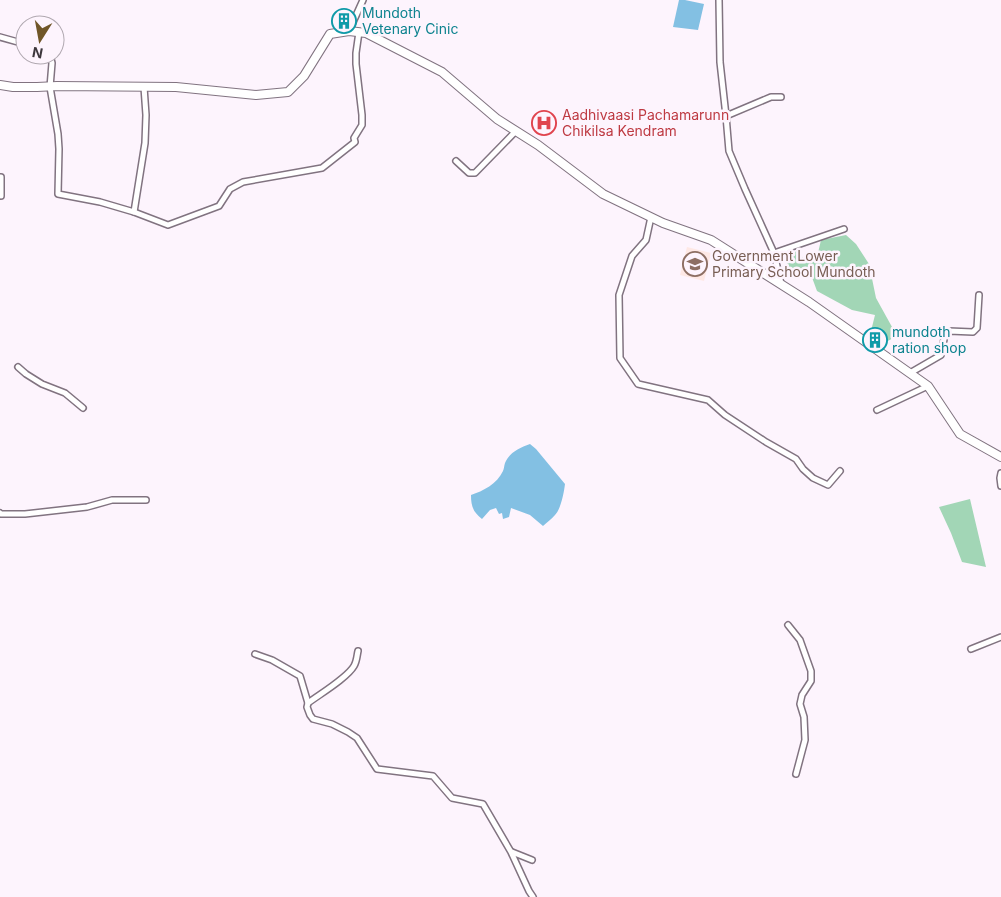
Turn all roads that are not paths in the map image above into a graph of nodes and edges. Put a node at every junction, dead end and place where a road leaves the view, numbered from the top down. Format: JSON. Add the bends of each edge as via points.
{"nodes":[{"id":1,"x":362,"y":0,"type":"edge"},
{"id":2,"x":719,"y":0,"type":"edge"},
{"id":3,"x":349,"y":31,"type":"junction"},
{"id":4,"x":359,"y":32,"type":"junction"},
{"id":5,"x":0,"y":37,"type":"edge"},
{"id":6,"x":15,"y":41,"type":"edge"},
{"id":7,"x":52,"y":65,"type":"edge"},
{"id":8,"x":0,"y":84,"type":"edge"},
{"id":9,"x":50,"y":87,"type":"junction"},
{"id":10,"x":144,"y":87,"type":"junction"},
{"id":11,"x":781,"y":97,"type":"dead end"},
{"id":12,"x":726,"y":116,"type":"junction"},
{"id":13,"x":516,"y":130,"type":"junction"},
{"id":14,"x":456,"y":161,"type":"dead end"},
{"id":15,"x":0,"y":177,"type":"edge"},
{"id":16,"x":1,"y":196,"type":"edge"},
{"id":17,"x":134,"y":212,"type":"junction"},
{"id":18,"x":651,"y":217,"type":"junction"},
{"id":19,"x":844,"y":229,"type":"dead end"},
{"id":20,"x":774,"y":253,"type":"junction"},
{"id":21,"x":781,"y":284,"type":"junction"},
{"id":22,"x":979,"y":295,"type":"dead end"},
{"id":23,"x":18,"y":367,"type":"dead end"},
{"id":24,"x":910,"y":373,"type":"junction"},
{"id":25,"x":928,"y":386,"type":"junction"},
{"id":26,"x":83,"y":408,"type":"dead end"},
{"id":27,"x":877,"y":410,"type":"dead end"},
{"id":28,"x":1001,"y":457,"type":"edge"},
{"id":29,"x":840,"y":471,"type":"dead end"},
{"id":30,"x":1001,"y":473,"type":"edge"},
{"id":31,"x":1001,"y":486,"type":"edge"},
{"id":32,"x":146,"y":500,"type":"dead end"},
{"id":33,"x":0,"y":513,"type":"edge"},
{"id":34,"x":788,"y":625,"type":"dead end"},
{"id":35,"x":1001,"y":637,"type":"edge"},
{"id":36,"x":971,"y":649,"type":"dead end"},
{"id":37,"x":358,"y":651,"type":"dead end"},
{"id":38,"x":255,"y":654,"type":"dead end"},
{"id":39,"x":308,"y":702,"type":"junction"},
{"id":40,"x":796,"y":774,"type":"dead end"},
{"id":41,"x":511,"y":852,"type":"junction"},
{"id":42,"x":532,"y":860,"type":"dead end"},
{"id":43,"x":533,"y":897,"type":"edge"}],
"edges":[{"from":1,"to":3,"type":"street"},
{"from":2,"to":12,"type":"street","via":[[720,62]]},
{"from":3,"to":4,"type":"main road"},
{"from":3,"to":10,"type":"main road","via":[[330,34],[304,76],[288,92],[256,96],[176,87]]},
{"from":4,"to":13,"type":"main road","via":[[442,72],[497,119]]},
{"from":4,"to":17,"type":"street","via":[[356,64],[362,125],[355,142],[322,168],[243,182],[230,189],[219,206],[168,225]]},
{"from":5,"to":6,"type":"street"},
{"from":7,"to":9,"type":"street"},
{"from":8,"to":9,"type":"main road"},
{"from":9,"to":10,"type":"main road"},
{"from":9,"to":17,"type":"street","via":[[58,134],[58,194]]},
{"from":10,"to":17,"type":"street","via":[[145,143]]},
{"from":11,"to":12,"type":"street","via":[[771,97]]},
{"from":12,"to":20,"type":"street","via":[[729,151]]},
{"from":13,"to":14,"type":"street","via":[[475,173],[469,173]]},
{"from":13,"to":18,"type":"main road","via":[[603,194]]},
{"from":15,"to":16,"type":"street"},
{"from":18,"to":21,"type":"main road","via":[[711,240]]},
{"from":18,"to":29,"type":"street","via":[[646,240],[632,256],[619,295],[620,358],[638,384],[708,400],[725,415],[796,459],[813,478],[828,485]]},
{"from":19,"to":20,"type":"street"},
{"from":20,"to":21,"type":"street"},
{"from":21,"to":24,"type":"main road"},
{"from":22,"to":24,"type":"street","via":[[977,328],[973,332],[949,331],[945,334],[941,356]]},
{"from":23,"to":26,"type":"street","via":[[42,384],[65,393]]},
{"from":24,"to":25,"type":"main road"},
{"from":25,"to":27,"type":"street"},
{"from":25,"to":28,"type":"main road","via":[[960,434]]},
{"from":30,"to":31,"type":"street"},
{"from":32,"to":33,"type":"street","via":[[112,500],[87,507],[25,514]]},
{"from":34,"to":40,"type":"street","via":[[800,640],[811,671],[811,681],[802,694],[800,704],[805,740]]},
{"from":35,"to":36,"type":"street"},
{"from":37,"to":39,"type":"street","via":[[351,670]]},
{"from":38,"to":39,"type":"street","via":[[300,676]]},
{"from":39,"to":41,"type":"street","via":[[313,719],[332,724],[357,738],[377,769],[433,776],[452,798],[483,804]]},
{"from":41,"to":42,"type":"street"},
{"from":41,"to":43,"type":"street"}]}
